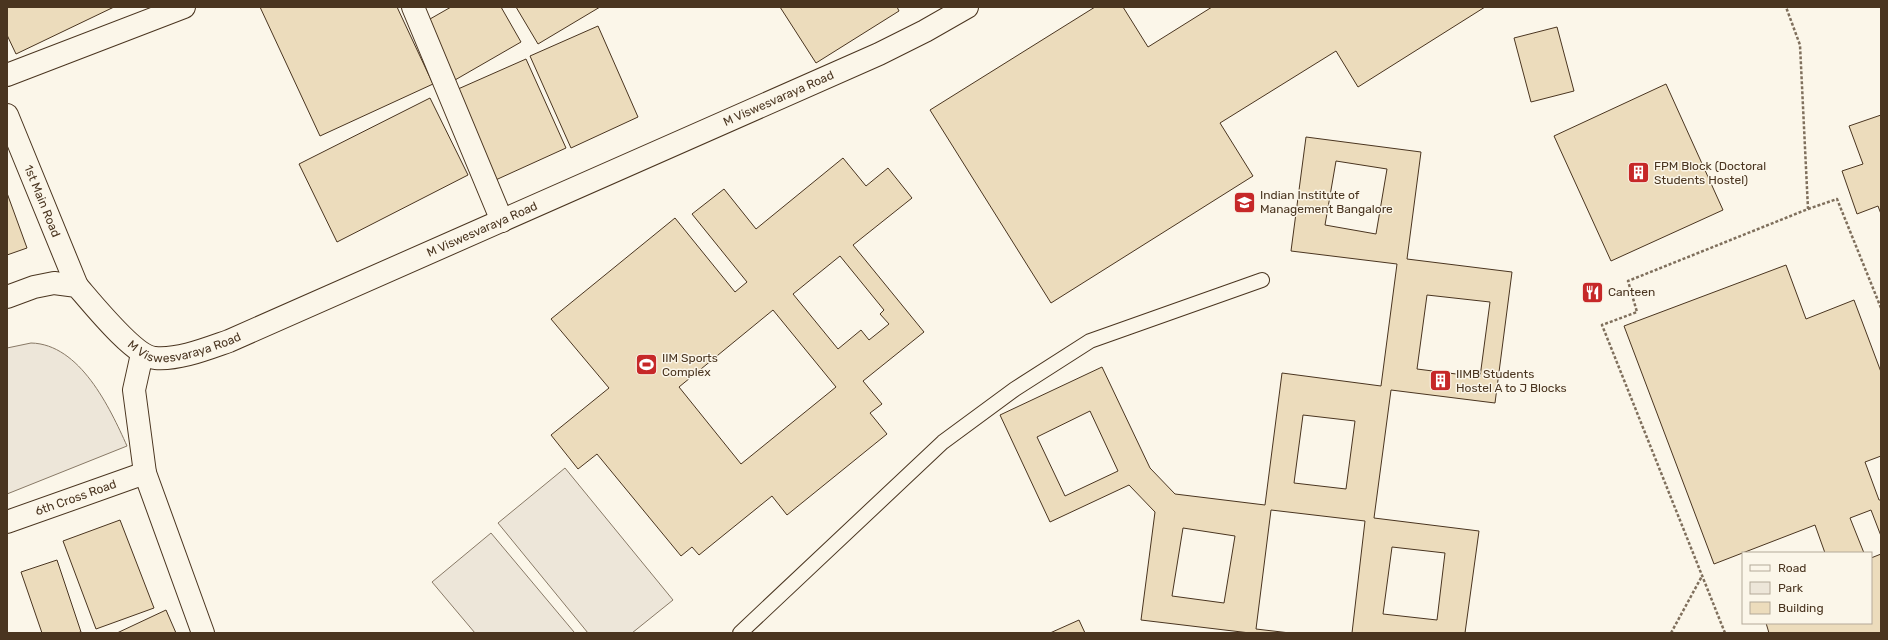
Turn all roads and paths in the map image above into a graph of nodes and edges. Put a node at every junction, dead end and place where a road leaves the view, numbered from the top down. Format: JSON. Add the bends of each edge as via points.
{"nodes":[{"id":1,"x":184,"y":7,"type":"edge"},
{"id":2,"x":967,"y":7,"type":"edge"},
{"id":3,"x":1786,"y":7,"type":"edge"},
{"id":4,"x":414,"y":8,"type":"edge"},
{"id":5,"x":7,"y":75,"type":"edge"},
{"id":6,"x":7,"y":115,"type":"edge"},
{"id":7,"x":1808,"y":209,"type":"junction"},
{"id":8,"x":502,"y":221,"type":"junction"},
{"id":9,"x":1262,"y":280,"type":"dead end"},
{"id":10,"x":77,"y":286,"type":"junction"},
{"id":11,"x":7,"y":297,"type":"edge"},
{"id":12,"x":1881,"y":308,"type":"edge"},
{"id":13,"x":142,"y":354,"type":"junction"},
{"id":14,"x":145,"y":473,"type":"junction"},
{"id":15,"x":7,"y":522,"type":"edge"},
{"id":16,"x":1702,"y":575,"type":"junction"},
{"id":17,"x":204,"y":633,"type":"edge"},
{"id":18,"x":740,"y":633,"type":"edge"},
{"id":19,"x":1671,"y":633,"type":"edge"},
{"id":20,"x":1725,"y":633,"type":"edge"}],
"edges":[{"from":1,"to":5,"type":"street"},
{"from":2,"to":8,"type":"street","name":"M Viswesvaraya Road","via":[[879,54]]},
{"from":3,"to":7,"type":"path","via":[[1800,45]]},
{"from":4,"to":8,"type":"street"},
{"from":6,"to":10,"type":"street","name":"1st Main Road"},
{"from":7,"to":12,"type":"path","via":[[1837,199]]},
{"from":7,"to":16,"type":"path","via":[[1628,281],[1637,312],[1602,324]]},
{"from":8,"to":13,"type":"street","name":"M Viswesvaraya Road","via":[[229,341],[167,357],[154,358]]},
{"from":9,"to":18,"type":"lane","via":[[1090,341],[1014,389],[943,442]]},
{"from":10,"to":11,"type":"street","via":[[54,283]]},
{"from":10,"to":13,"type":"street","name":"M Viswesvaraya Road"},
{"from":13,"to":14,"type":"street","via":[[134,390]]},
{"from":14,"to":15,"type":"street","name":"6th Cross Road"},
{"from":14,"to":17,"type":"street"},
{"from":16,"to":19,"type":"path"},
{"from":16,"to":20,"type":"path"}]}
